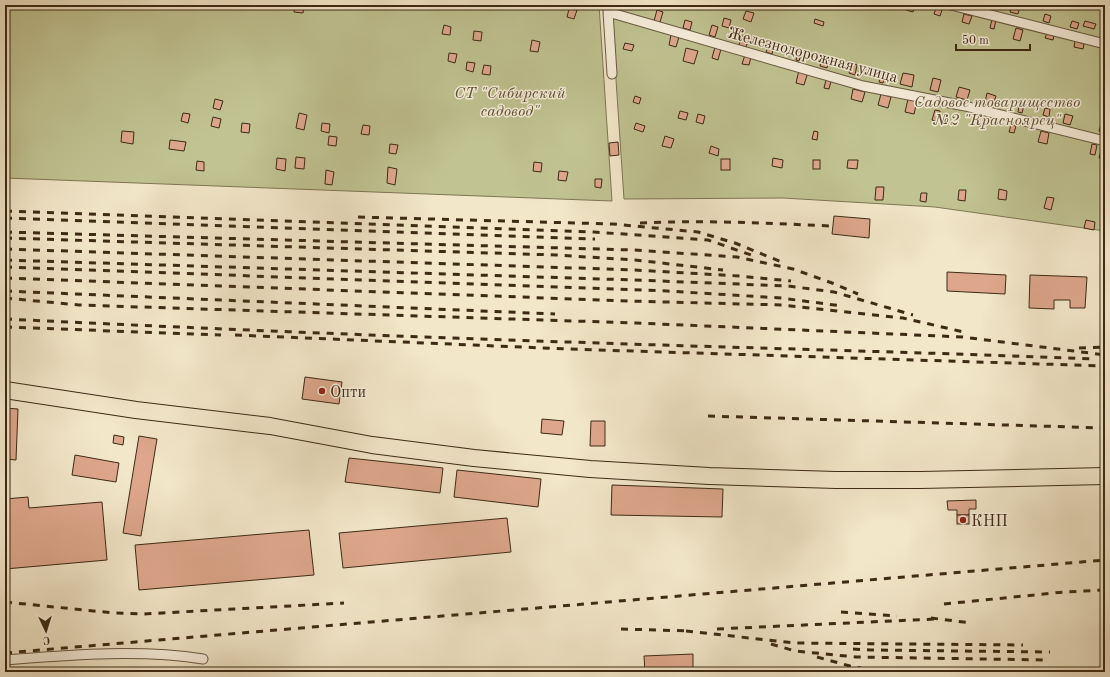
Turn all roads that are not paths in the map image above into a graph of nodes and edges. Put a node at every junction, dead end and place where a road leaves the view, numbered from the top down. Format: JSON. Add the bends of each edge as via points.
{"nodes":[{"id":1,"x":952,"y":5,"type":"edge"},
{"id":2,"x":1105,"y":44,"type":"edge"},
{"id":3,"x":612,"y":74,"type":"dead end"},
{"id":4,"x":1105,"y":141,"type":"edge"},
{"id":5,"x":5,"y":390,"type":"edge"},
{"id":6,"x":1105,"y":476,"type":"edge"},
{"id":7,"x":203,"y":659,"type":"dead end"},
{"id":8,"x":5,"y":660,"type":"edge"}],
"edges":[{"from":1,"to":2,"type":"street"},
{"from":3,"to":4,"type":"street","name":"Железнодорожная улица","via":[[608,12],[863,86],[965,106]]},
{"from":5,"to":6,"type":"highway","via":[[136,410],[270,426],[372,445],[590,470],[844,480]]},
{"from":7,"to":8,"type":"street","via":[[175,655],[132,654],[62,655]]}]}
